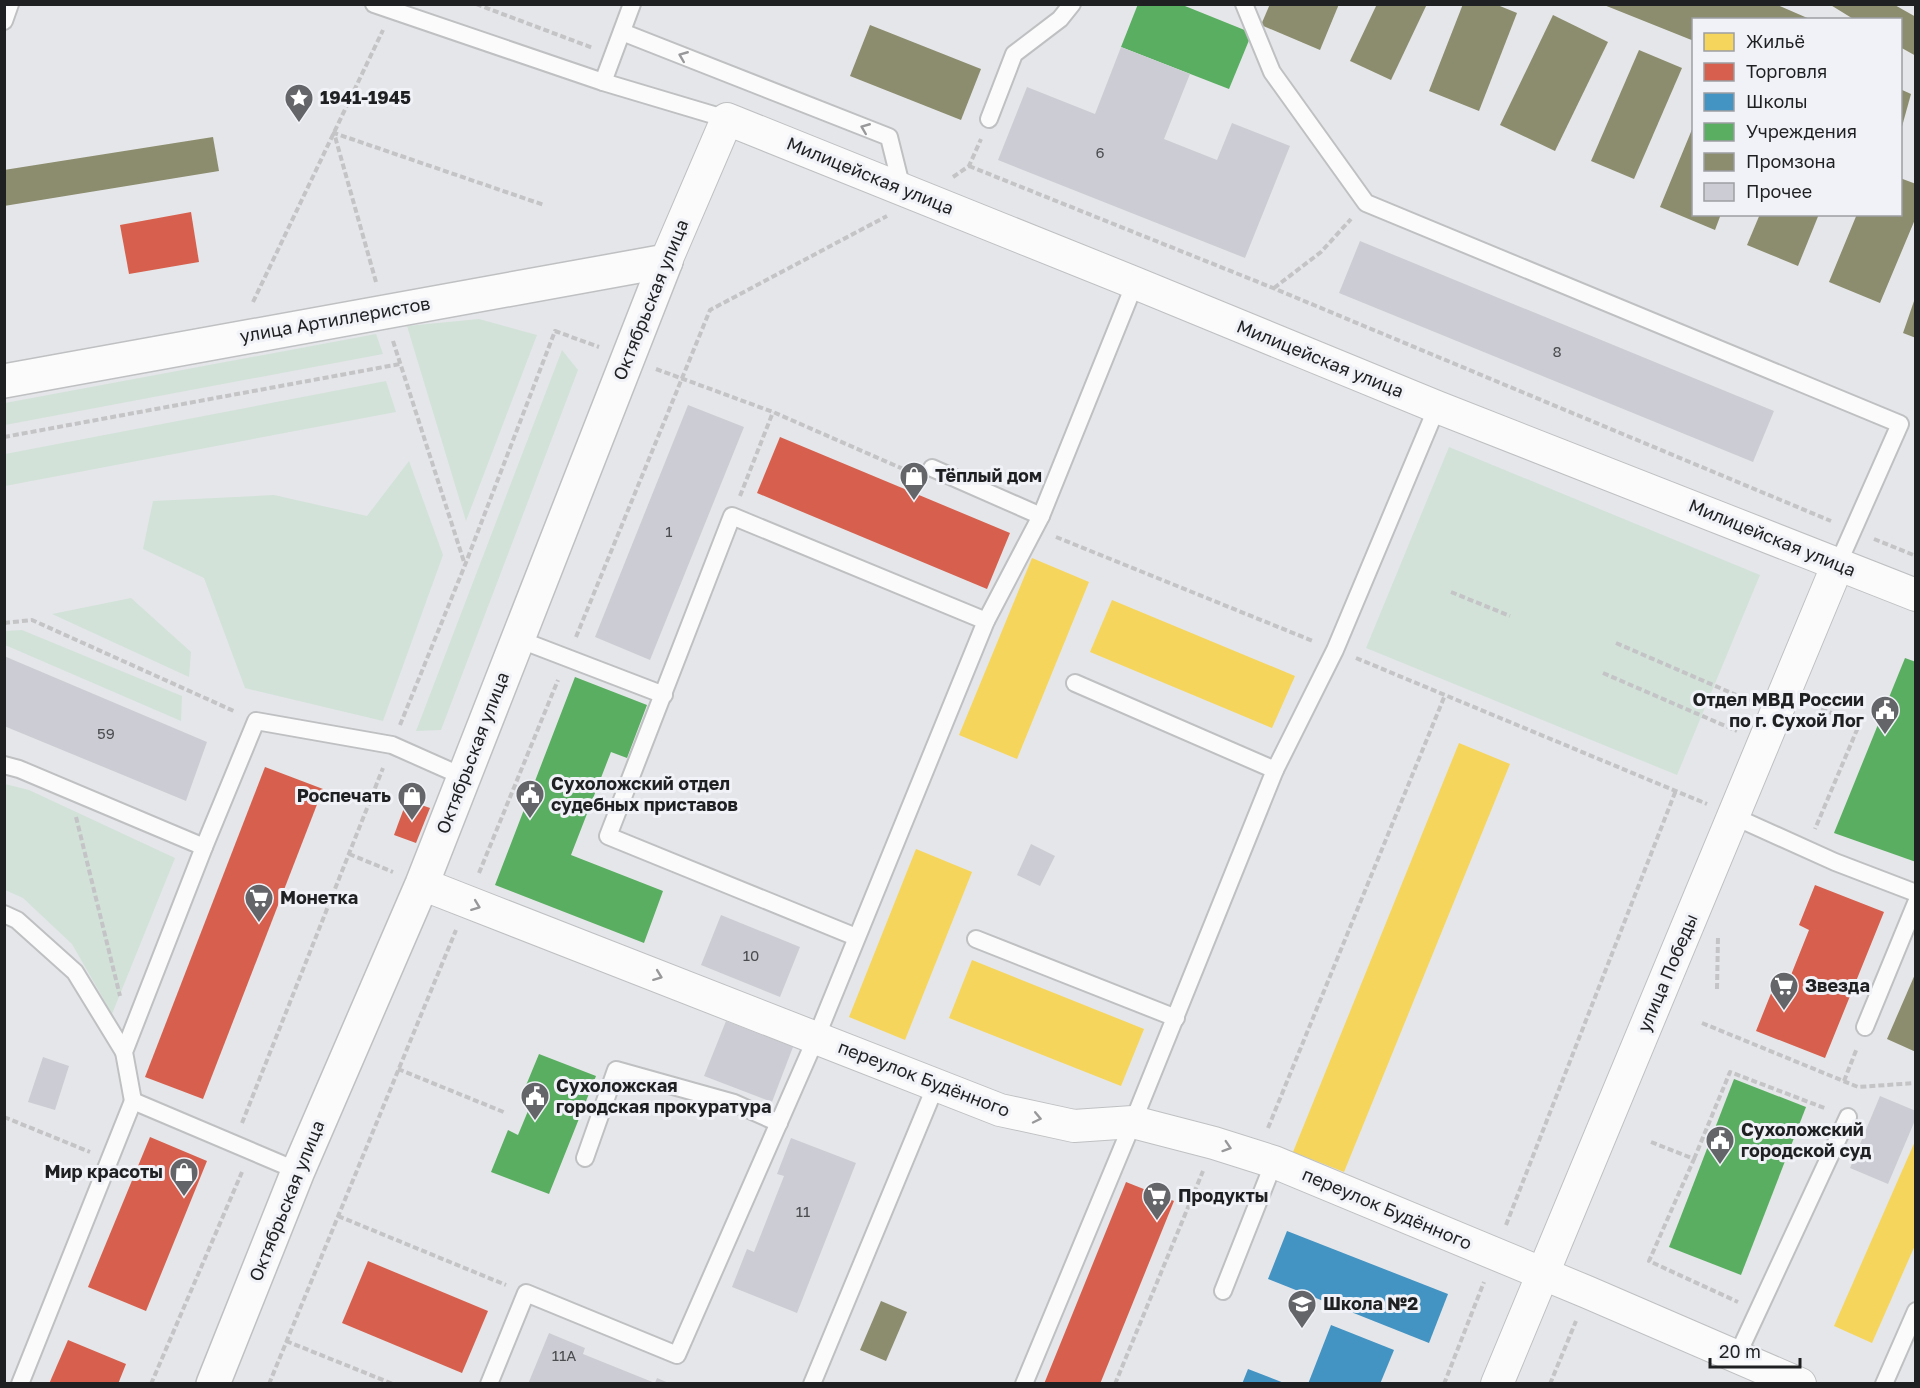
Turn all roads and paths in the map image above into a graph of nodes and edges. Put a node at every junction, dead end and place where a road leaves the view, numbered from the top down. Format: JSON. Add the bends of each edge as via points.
{"nodes":[{"id":1,"x":10,"y":4,"type":"edge"},
{"id":2,"x":374,"y":4,"type":"edge"},
{"id":3,"x":476,"y":4,"type":"edge"},
{"id":4,"x":632,"y":4,"type":"edge"},
{"id":5,"x":1072,"y":4,"type":"edge"},
{"id":6,"x":1244,"y":4,"type":"edge"},
{"id":7,"x":490,"y":7,"type":"edge"},
{"id":8,"x":392,"y":11,"type":"junction"},
{"id":9,"x":4,"y":21,"type":"edge"},
{"id":10,"x":622,"y":32,"type":"junction"},
{"id":11,"x":613,"y":55,"type":"junction"},
{"id":12,"x":603,"y":82,"type":"junction"},
{"id":13,"x":727,"y":119,"type":"junction"},
{"id":14,"x":989,"y":119,"type":"joint"},
{"id":15,"x":969,"y":166,"type":"junction"},
{"id":16,"x":912,"y":193,"type":"junction"},
{"id":17,"x":1366,"y":203,"type":"junction"},
{"id":18,"x":666,"y":261,"type":"junction"},
{"id":19,"x":1135,"y":283,"type":"junction"},
{"id":20,"x":1273,"y":288,"type":"junction"},
{"id":21,"x":253,"y":302,"type":"dead end"},
{"id":22,"x":555,"y":331,"type":"dead end"},
{"id":23,"x":628,"y":358,"type":"junction"},
{"id":24,"x":400,"y":364,"type":"dead end"},
{"id":25,"x":682,"y":380,"type":"junction"},
{"id":26,"x":4,"y":381,"type":"edge"},
{"id":27,"x":1437,"y":406,"type":"junction"},
{"id":28,"x":773,"y":412,"type":"junction"},
{"id":29,"x":4,"y":437,"type":"edge"},
{"id":30,"x":925,"y":472,"type":"joint"},
{"id":31,"x":732,"y":516,"type":"junction"},
{"id":32,"x":1039,"y":522,"type":"junction"},
{"id":33,"x":1854,"y":530,"type":"junction"},
{"id":34,"x":1916,"y":556,"type":"edge"},
{"id":35,"x":1838,"y":564,"type":"junction"},
{"id":36,"x":1451,"y":592,"type":"dead end"},
{"id":37,"x":1916,"y":595,"type":"edge"},
{"id":38,"x":1510,"y":616,"type":"dead end"},
{"id":39,"x":986,"y":621,"type":"junction"},
{"id":40,"x":4,"y":623,"type":"edge"},
{"id":41,"x":518,"y":639,"type":"junction"},
{"id":42,"x":1616,"y":643,"type":"dead end"},
{"id":43,"x":1335,"y":650,"type":"junction"},
{"id":44,"x":567,"y":658,"type":"junction"},
{"id":45,"x":1603,"y":673,"type":"dead end"},
{"id":46,"x":1075,"y":683,"type":"dead end"},
{"id":47,"x":664,"y":695,"type":"junction"},
{"id":48,"x":1445,"y":695,"type":"junction"},
{"id":49,"x":1780,"y":703,"type":"junction"},
{"id":50,"x":256,"y":721,"type":"junction"},
{"id":51,"x":1764,"y":743,"type":"junction"},
{"id":52,"x":4,"y":765,"type":"edge"},
{"id":53,"x":1275,"y":770,"type":"junction"},
{"id":54,"x":464,"y":777,"type":"junction"},
{"id":55,"x":69,"y":790,"type":"junction"},
{"id":56,"x":1676,"y":790,"type":"junction"},
{"id":57,"x":1733,"y":816,"type":"junction"},
{"id":58,"x":204,"y":847,"type":"junction"},
{"id":59,"x":1806,"y":849,"type":"junction"},
{"id":60,"x":349,"y":854,"type":"dead end"},
{"id":61,"x":422,"y":884,"type":"junction"},
{"id":62,"x":1916,"y":893,"type":"edge"},
{"id":63,"x":467,"y":903,"type":"junction"},
{"id":64,"x":1916,"y":903,"type":"edge"},
{"id":65,"x":4,"y":914,"type":"edge"},
{"id":66,"x":856,"y":937,"type":"junction"},
{"id":67,"x":976,"y":939,"type":"dead end"},
{"id":68,"x":1176,"y":1018,"type":"junction"},
{"id":69,"x":1702,"y":1023,"type":"dead end"},
{"id":70,"x":1865,"y":1027,"type":"joint"},
{"id":71,"x":816,"y":1038,"type":"junction"},
{"id":72,"x":127,"y":1045,"type":"junction"},
{"id":73,"x":398,"y":1069,"type":"junction"},
{"id":74,"x":1844,"y":1081,"type":"junction"},
{"id":75,"x":1916,"y":1083,"type":"edge"},
{"id":76,"x":936,"y":1085,"type":"junction"},
{"id":77,"x":133,"y":1101,"type":"junction"},
{"id":78,"x":506,"y":1113,"type":"dead end"},
{"id":79,"x":4,"y":1117,"type":"edge"},
{"id":80,"x":1848,"y":1117,"type":"joint"},
{"id":81,"x":1133,"y":1122,"type":"junction"},
{"id":82,"x":779,"y":1123,"type":"junction"},
{"id":83,"x":1651,"y":1142,"type":"dead end"},
{"id":84,"x":1214,"y":1143,"type":"junction"},
{"id":85,"x":251,"y":1151,"type":"junction"},
{"id":86,"x":585,"y":1158,"type":"dead end"},
{"id":87,"x":1265,"y":1159,"type":"junction"},
{"id":88,"x":1694,"y":1159,"type":"junction"},
{"id":89,"x":109,"y":1161,"type":"junction"},
{"id":90,"x":298,"y":1171,"type":"junction"},
{"id":91,"x":338,"y":1216,"type":"junction"},
{"id":92,"x":1495,"y":1254,"type":"junction"},
{"id":93,"x":1542,"y":1274,"type":"junction"},
{"id":94,"x":1223,"y":1292,"type":"dead end"},
{"id":95,"x":1587,"y":1292,"type":"junction"},
{"id":96,"x":526,"y":1293,"type":"junction"},
{"id":97,"x":1916,"y":1311,"type":"edge"},
{"id":98,"x":1758,"y":1312,"type":"junction"},
{"id":99,"x":286,"y":1341,"type":"junction"},
{"id":100,"x":1737,"y":1356,"type":"junction"},
{"id":101,"x":21,"y":1383,"type":"edge"},
{"id":102,"x":151,"y":1383,"type":"edge"},
{"id":103,"x":213,"y":1383,"type":"edge"},
{"id":104,"x":269,"y":1383,"type":"edge"},
{"id":105,"x":393,"y":1383,"type":"edge"},
{"id":106,"x":489,"y":1383,"type":"edge"},
{"id":107,"x":812,"y":1383,"type":"edge"},
{"id":108,"x":1024,"y":1383,"type":"edge"},
{"id":109,"x":1115,"y":1383,"type":"edge"},
{"id":110,"x":1444,"y":1383,"type":"edge"},
{"id":111,"x":1497,"y":1383,"type":"edge"},
{"id":112,"x":1550,"y":1383,"type":"edge"},
{"id":113,"x":1800,"y":1383,"type":"edge"},
{"id":114,"x":1884,"y":1383,"type":"edge"}],
"edges":[{"from":1,"to":9,"type":"lane"},
{"from":2,"to":8,"type":"lane"},
{"from":3,"to":7,"type":"path"},
{"from":4,"to":10,"type":"lane"},
{"from":5,"to":14,"type":"lane","via":[[1060,20],[1014,54]]},
{"from":6,"to":17,"type":"lane","via":[[1272,72]]},
{"from":7,"to":11,"type":"path"},
{"from":8,"to":12,"type":"lane"},
{"from":8,"to":21,"type":"path"},
{"from":10,"to":11,"type":"lane"},
{"from":16,"to":10,"type":"lane","one_way":true,"via":[[889,137]]},
{"from":11,"to":12,"type":"lane"},
{"from":12,"to":13,"type":"lane"},
{"from":13,"to":16,"type":"street","name":"Милицейская улица"},
{"from":13,"to":18,"type":"street","name":"Октябрьская улица"},
{"from":14,"to":15,"type":"path"},
{"from":15,"to":16,"type":"path"},
{"from":15,"to":20,"type":"path"},
{"from":16,"to":19,"type":"street","name":"Милицейская улица"},
{"from":16,"to":25,"type":"path","via":[[710,310]]},
{"from":17,"to":20,"type":"path","via":[[1321,252]]},
{"from":17,"to":33,"type":"lane","via":[[1900,424]]},
{"from":18,"to":23,"type":"street","name":"Октябрьская улица"},
{"from":18,"to":26,"type":"street","name":"улица Артиллеристов"},
{"from":19,"to":27,"type":"street","name":"Милицейская улица"},
{"from":19,"to":32,"type":"lane"},
{"from":20,"to":33,"type":"path"},
{"from":22,"to":23,"type":"path"},
{"from":23,"to":25,"type":"path"},
{"from":23,"to":41,"type":"street","name":"Октябрьская улица"},
{"from":24,"to":29,"type":"path"},
{"from":25,"to":28,"type":"path"},
{"from":25,"to":44,"type":"path"},
{"from":27,"to":35,"type":"street","name":"Милицейская улица"},
{"from":27,"to":43,"type":"lane"},
{"from":28,"to":30,"type":"path"},
{"from":28,"to":31,"type":"path"},
{"from":30,"to":32,"type":"lane"},
{"from":31,"to":39,"type":"lane"},
{"from":31,"to":47,"type":"lane"},
{"from":32,"to":39,"type":"lane"},
{"from":32,"to":43,"type":"path"},
{"from":33,"to":34,"type":"path"},
{"from":33,"to":35,"type":"lane"},
{"from":35,"to":37,"type":"street","name":"Милицейская улица"},
{"from":35,"to":49,"type":"street","name":"улица Победы"},
{"from":36,"to":38,"type":"path"},
{"from":39,"to":66,"type":"lane"},
{"from":40,"to":50,"type":"path","via":[[32,620]]},
{"from":41,"to":44,"type":"lane"},
{"from":41,"to":54,"type":"street","name":"Октябрьская улица"},
{"from":42,"to":49,"type":"path"},
{"from":43,"to":48,"type":"path"},
{"from":43,"to":53,"type":"lane"},
{"from":44,"to":47,"type":"lane"},
{"from":44,"to":63,"type":"path"},
{"from":45,"to":51,"type":"path"},
{"from":46,"to":53,"type":"lane"},
{"from":47,"to":66,"type":"lane","via":[[608,836]]},
{"from":48,"to":56,"type":"path"},
{"from":48,"to":87,"type":"path"},
{"from":49,"to":51,"type":"street","name":"улица Победы"},
{"from":49,"to":59,"type":"path","via":[[1859,725]]},
{"from":50,"to":54,"type":"lane","via":[[392,745]]},
{"from":50,"to":58,"type":"lane"},
{"from":51,"to":57,"type":"street","name":"улица Победы"},
{"from":52,"to":55,"type":"lane"},
{"from":53,"to":68,"type":"lane"},
{"from":54,"to":61,"type":"street","name":"Октябрьская улица"},
{"from":55,"to":58,"type":"lane"},
{"from":55,"to":72,"type":"path"},
{"from":56,"to":57,"type":"path"},
{"from":56,"to":92,"type":"path"},
{"from":57,"to":59,"type":"lane"},
{"from":57,"to":93,"type":"street","name":"улица Победы"},
{"from":58,"to":72,"type":"lane"},
{"from":59,"to":62,"type":"lane"},
{"from":60,"to":61,"type":"path"},
{"from":61,"to":63,"type":"street","name":"переулок Будённого"},
{"from":61,"to":90,"type":"street","name":"Октябрьская улица"},
{"from":63,"to":71,"type":"street","name":"переулок Будённого","one_way":true},
{"from":63,"to":73,"type":"path"},
{"from":64,"to":70,"type":"lane"},
{"from":65,"to":72,"type":"lane","via":[[17,920],[75,972]]},
{"from":66,"to":71,"type":"lane"},
{"from":67,"to":68,"type":"lane"},
{"from":68,"to":81,"type":"lane"},
{"from":69,"to":74,"type":"path"},
{"from":70,"to":74,"type":"path"},
{"from":71,"to":76,"type":"street","name":"переулок Будённого"},
{"from":71,"to":82,"type":"lane"},
{"from":72,"to":77,"type":"lane"},
{"from":73,"to":78,"type":"path"},
{"from":73,"to":91,"type":"path"},
{"from":74,"to":75,"type":"path","via":[[1858,1087]]},
{"from":76,"to":81,"type":"street","name":"переулок Будённого","one_way":true,"via":[[1000,1110],[1074,1126]]},
{"from":76,"to":107,"type":"lane"},
{"from":77,"to":85,"type":"lane"},
{"from":77,"to":89,"type":"lane"},
{"from":79,"to":89,"type":"path"},
{"from":80,"to":88,"type":"path","via":[[1730,1072]]},
{"from":80,"to":98,"type":"lane"},
{"from":81,"to":84,"type":"street","name":"переулок Будённого"},
{"from":81,"to":108,"type":"lane"},
{"from":82,"to":86,"type":"lane","via":[[734,1103],[616,1070]]},
{"from":82,"to":96,"type":"lane","via":[[677,1355]]},
{"from":83,"to":88,"type":"path"},
{"from":84,"to":87,"type":"street","name":"переулок Будённого","one_way":true},
{"from":84,"to":109,"type":"path"},
{"from":85,"to":90,"type":"lane"},
{"from":85,"to":102,"type":"path"},
{"from":87,"to":92,"type":"street","name":"переулок Будённого"},
{"from":87,"to":94,"type":"lane"},
{"from":88,"to":98,"type":"path","via":[[1649,1261]]},
{"from":89,"to":101,"type":"lane"},
{"from":90,"to":103,"type":"street","name":"Октябрьская улица"},
{"from":91,"to":96,"type":"path"},
{"from":91,"to":99,"type":"path"},
{"from":92,"to":93,"type":"street","name":"переулок Будённого"},
{"from":92,"to":110,"type":"path"},
{"from":93,"to":95,"type":"street","name":"переулок Будённого"},
{"from":93,"to":111,"type":"street","name":"улица Победы"},
{"from":95,"to":100,"type":"street","name":"переулок Будённого"},
{"from":95,"to":112,"type":"path"},
{"from":96,"to":106,"type":"lane"},
{"from":97,"to":114,"type":"lane"},
{"from":98,"to":100,"type":"lane"},
{"from":99,"to":104,"type":"path"},
{"from":99,"to":105,"type":"path"},
{"from":100,"to":113,"type":"street","name":"переулок Будённого"}]}
